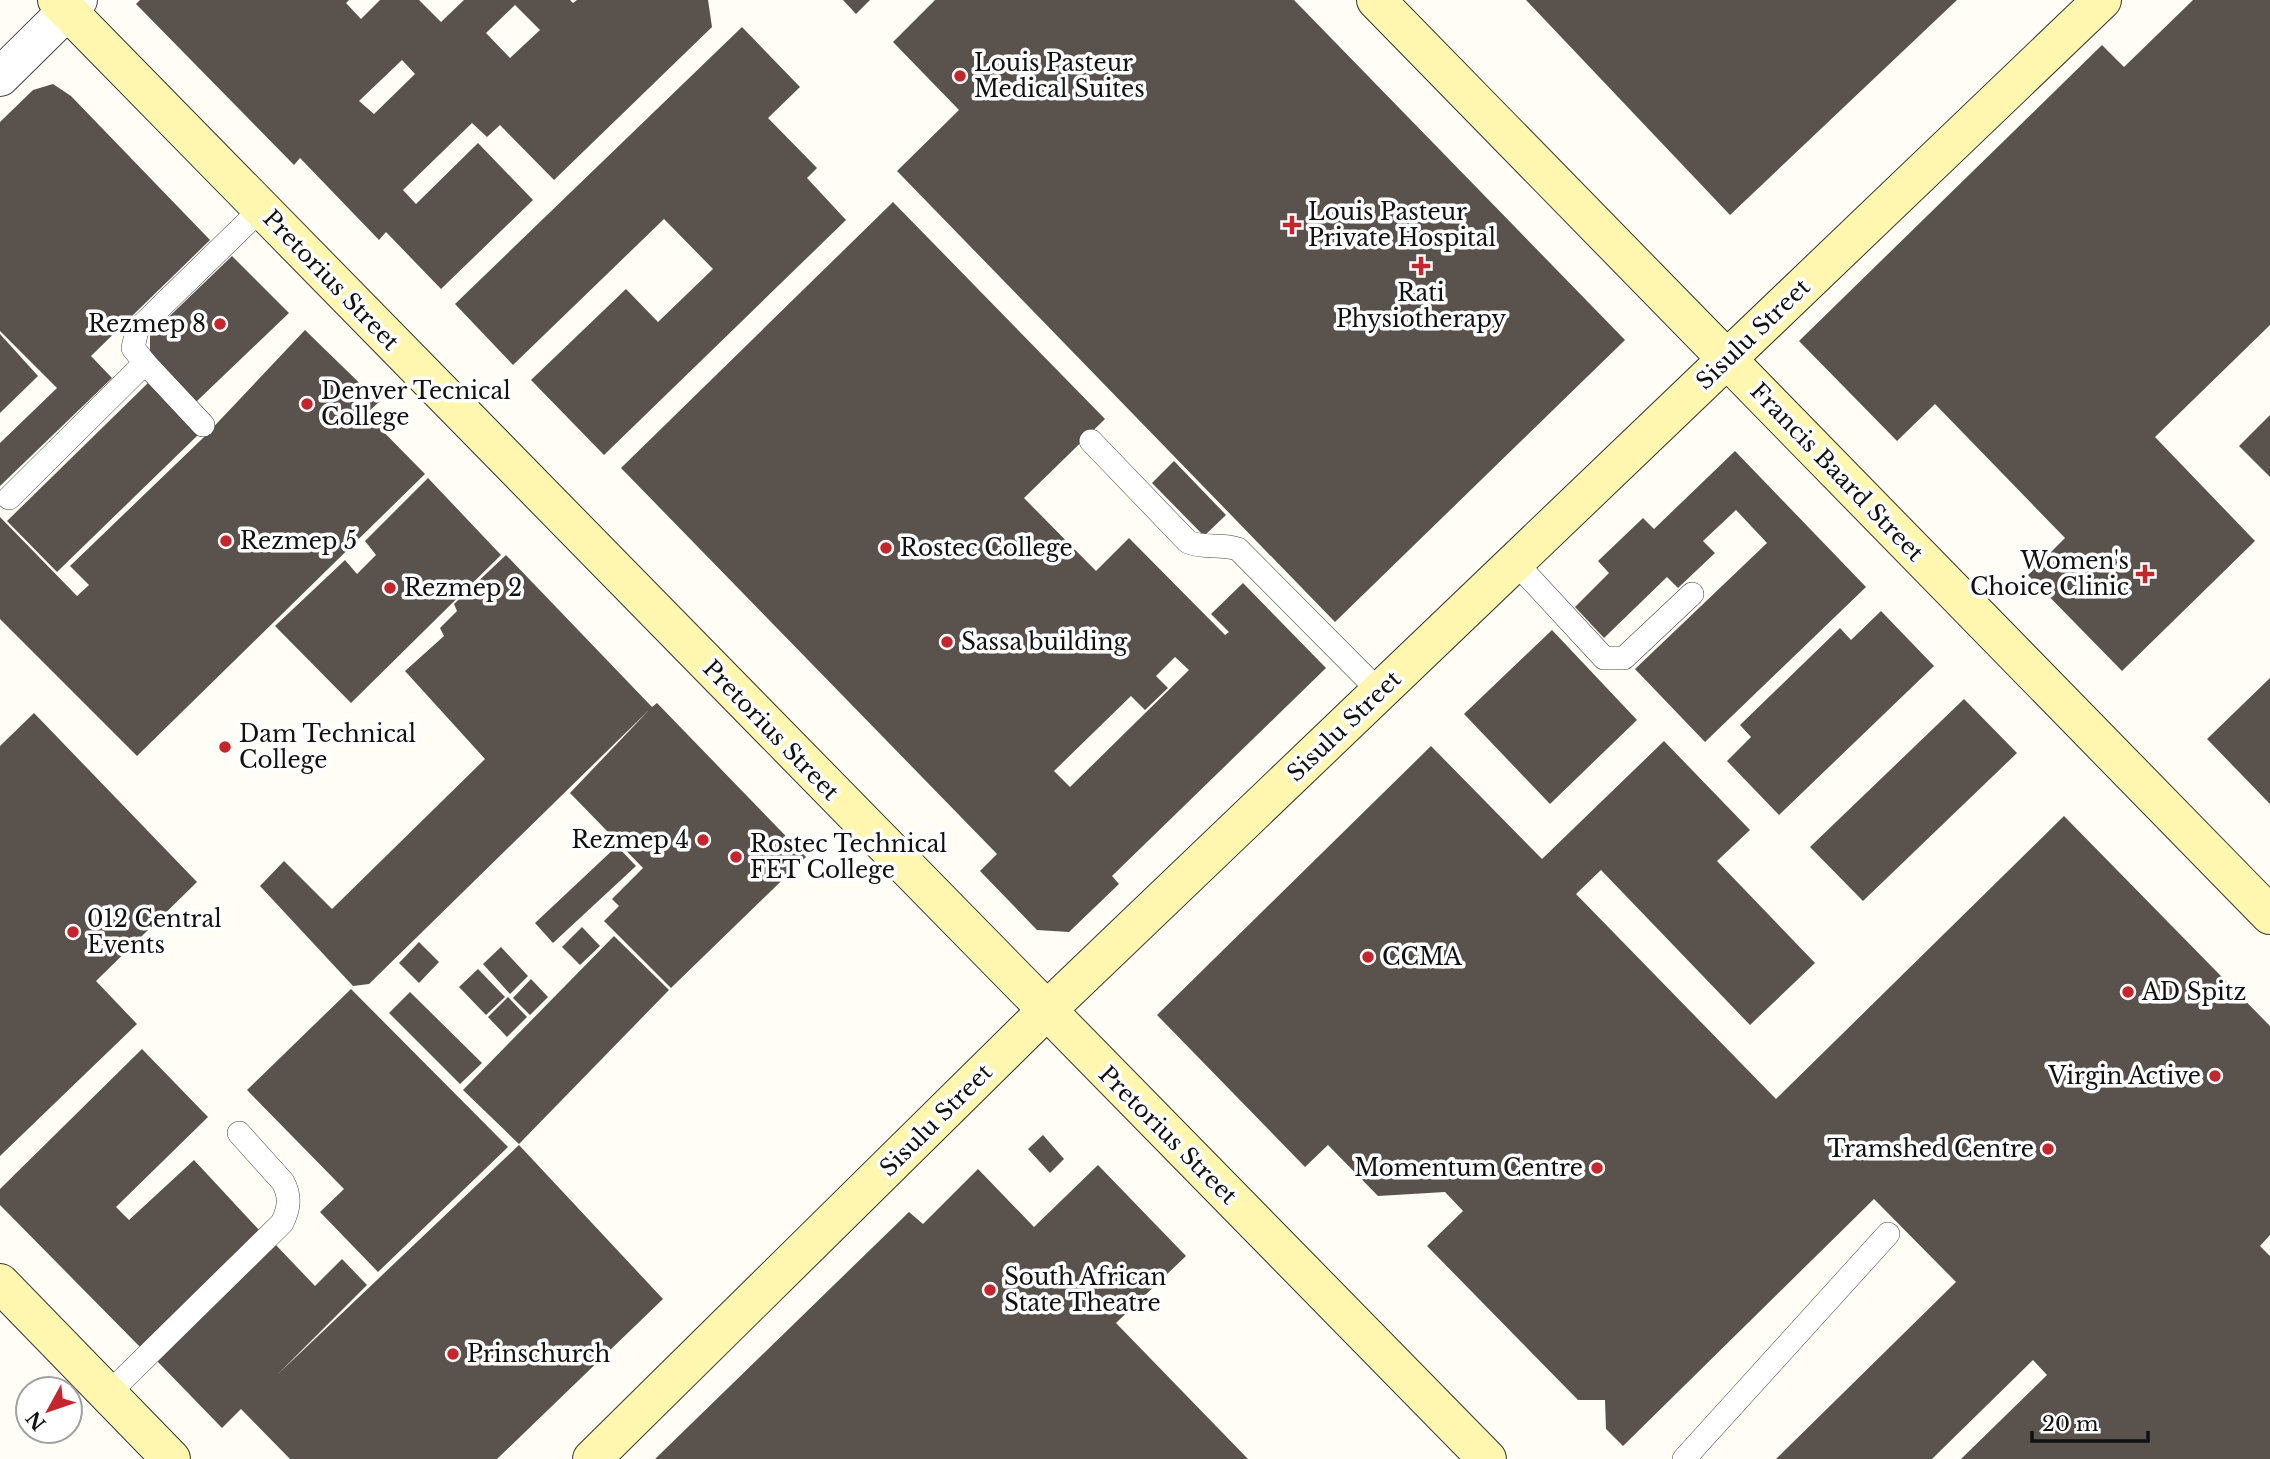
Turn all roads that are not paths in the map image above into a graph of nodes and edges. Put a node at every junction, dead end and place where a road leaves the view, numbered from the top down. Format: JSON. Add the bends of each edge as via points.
{"nodes":[{"id":1,"x":1376,"y":0,"type":"edge"},
{"id":2,"x":2102,"y":0,"type":"edge"},
{"id":3,"x":68,"y":4,"type":"edge"},
{"id":4,"x":0,"y":77,"type":"edge"},
{"id":5,"x":261,"y":209,"type":"junction"},
{"id":6,"x":1727,"y":360,"type":"junction"},
{"id":7,"x":145,"y":363,"type":"junction"},
{"id":8,"x":203,"y":425,"type":"dead end"},
{"id":9,"x":1091,"y":441,"type":"dead end"},
{"id":10,"x":9,"y":498,"type":"dead end"},
{"id":11,"x":1515,"y":562,"type":"junction"},
{"id":12,"x":1692,"y":594,"type":"dead end"},
{"id":13,"x":1380,"y":692,"type":"junction"},
{"id":14,"x":2270,"y":915,"type":"edge"},
{"id":15,"x":1046,"y":1011,"type":"junction"},
{"id":16,"x":239,"y":1133,"type":"dead end"},
{"id":17,"x":1888,"y":1234,"type":"dead end"},
{"id":18,"x":0,"y":1283,"type":"edge"},
{"id":19,"x":108,"y":1394,"type":"junction"},
{"id":20,"x":171,"y":1459,"type":"edge"},
{"id":21,"x":592,"y":1459,"type":"edge"},
{"id":22,"x":1487,"y":1459,"type":"edge"},
{"id":23,"x":1684,"y":1459,"type":"edge"}],
"edges":[{"from":1,"to":6,"type":"street","name":"Francis Baard Street"},
{"from":2,"to":6,"type":"street","name":"Sisulu Street"},
{"from":3,"to":4,"type":"street"},
{"from":3,"to":5,"type":"street","name":"Pretorius Street"},
{"from":5,"to":7,"type":"lane","via":[[137,330],[133,348]]},
{"from":5,"to":15,"type":"street","name":"Pretorius Street"},
{"from":6,"to":11,"type":"street","name":"Sisulu Street"},
{"from":6,"to":14,"type":"street","name":"Francis Baard Street"},
{"from":7,"to":8,"type":"lane"},
{"from":7,"to":10,"type":"lane"},
{"from":9,"to":13,"type":"lane","via":[[1188,542],[1199,547],[1238,548]]},
{"from":11,"to":12,"type":"lane","via":[[1604,658],[1624,658]]},
{"from":11,"to":13,"type":"street","name":"Sisulu Street"},
{"from":13,"to":15,"type":"street","name":"Sisulu Street"},
{"from":15,"to":21,"type":"street","name":"Sisulu Street"},
{"from":15,"to":22,"type":"street","name":"Pretorius Street"},
{"from":16,"to":19,"type":"lane","via":[[283,1182],[288,1212]]},
{"from":17,"to":23,"type":"lane"},
{"from":18,"to":19,"type":"street"},
{"from":19,"to":20,"type":"street"}]}
